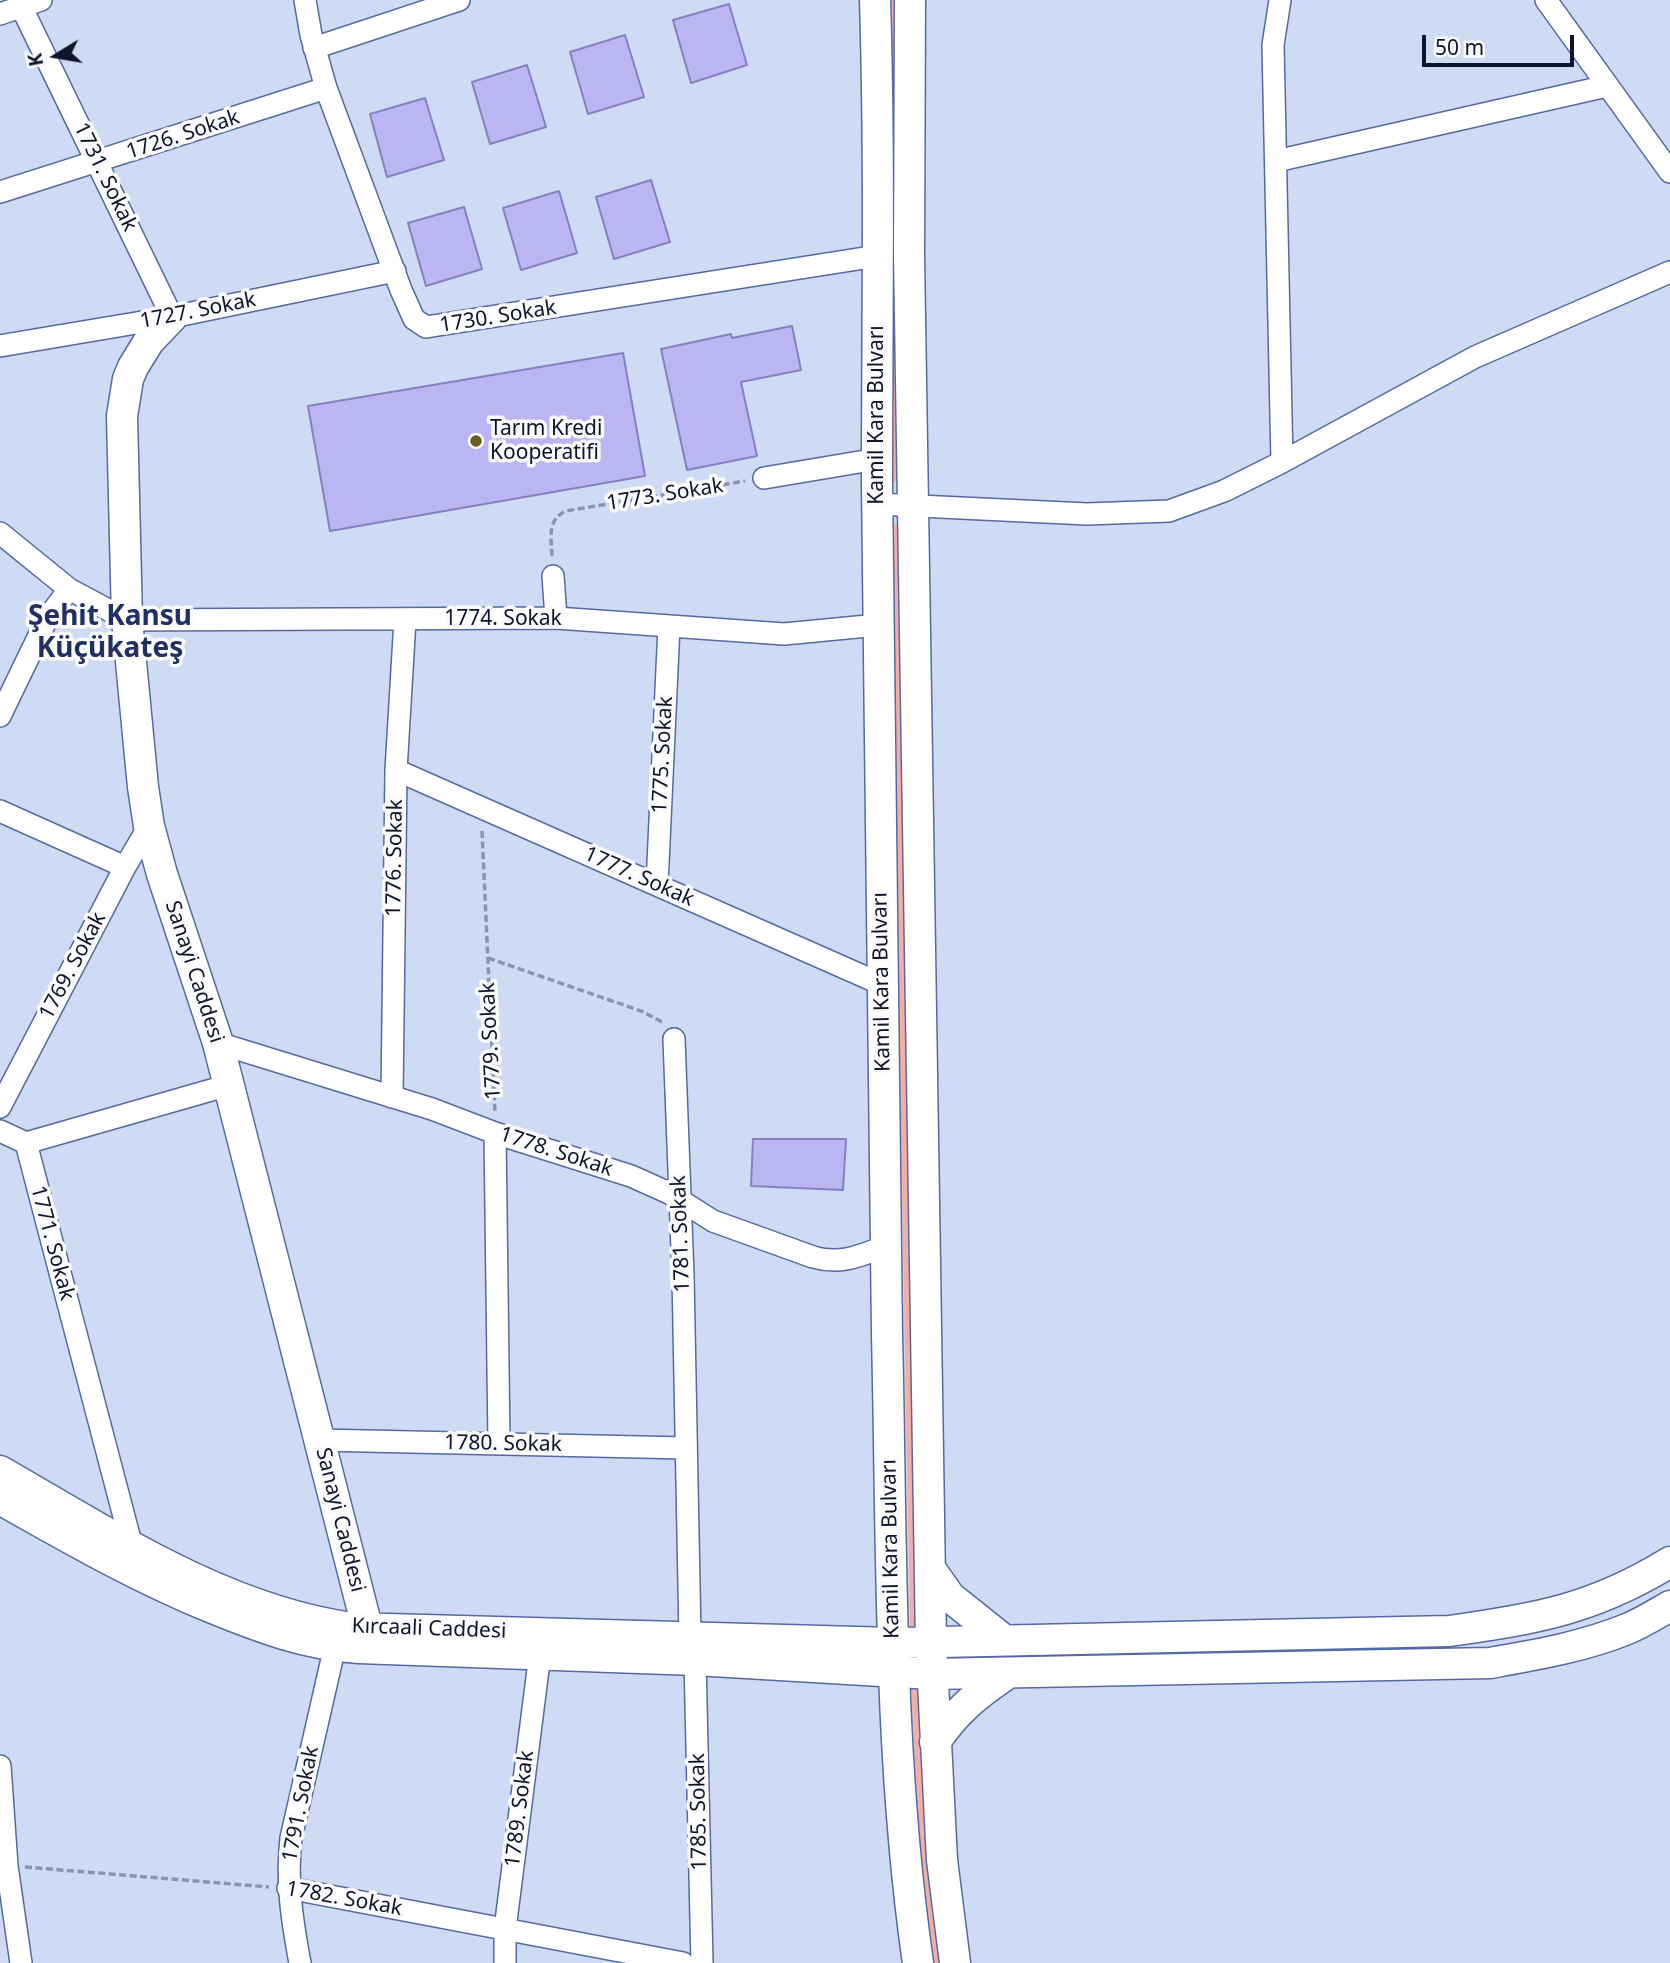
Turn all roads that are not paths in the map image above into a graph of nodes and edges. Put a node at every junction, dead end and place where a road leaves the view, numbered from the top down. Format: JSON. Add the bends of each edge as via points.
{"nodes":[{"id":1,"x":305,"y":0,"type":"edge"},
{"id":2,"x":459,"y":0,"type":"edge"},
{"id":3,"x":875,"y":0,"type":"edge"},
{"id":4,"x":910,"y":0,"type":"edge"},
{"id":5,"x":1280,"y":0,"type":"edge"},
{"id":6,"x":1546,"y":0,"type":"edge"},
{"id":7,"x":27,"y":2,"type":"edge"},
{"id":8,"x":0,"y":14,"type":"edge"},
{"id":9,"x":314,"y":48,"type":"junction"},
{"id":10,"x":1607,"y":86,"type":"junction"},
{"id":11,"x":326,"y":88,"type":"junction"},
{"id":12,"x":1276,"y":160,"type":"junction"},
{"id":13,"x":97,"y":163,"type":"junction"},
{"id":14,"x":1670,"y":172,"type":"edge"},
{"id":15,"x":0,"y":192,"type":"edge"},
{"id":16,"x":877,"y":256,"type":"junction"},
{"id":17,"x":395,"y":271,"type":"junction"},
{"id":18,"x":1670,"y":272,"type":"edge"},
{"id":19,"x":172,"y":317,"type":"junction"},
{"id":20,"x":0,"y":346,"type":"edge"},
{"id":21,"x":877,"y":459,"type":"junction"},
{"id":22,"x":1282,"y":462,"type":"junction"},
{"id":23,"x":764,"y":478,"type":"road end"},
{"id":24,"x":877,"y":505,"type":"junction"},
{"id":25,"x":914,"y":508,"type":"junction"},
{"id":26,"x":0,"y":533,"type":"edge"},
{"id":27,"x":553,"y":576,"type":"road end"},
{"id":28,"x":69,"y":589,"type":"junction"},
{"id":29,"x":556,"y":618,"type":"junction"},
{"id":30,"x":127,"y":620,"type":"junction"},
{"id":31,"x":405,"y":620,"type":"junction"},
{"id":32,"x":878,"y":625,"type":"junction"},
{"id":33,"x":669,"y":626,"type":"junction"},
{"id":34,"x":0,"y":716,"type":"edge"},
{"id":35,"x":396,"y":770,"type":"junction"},
{"id":36,"x":0,"y":811,"type":"edge"},
{"id":37,"x":149,"y":827,"type":"junction"},
{"id":38,"x":125,"y":867,"type":"junction"},
{"id":39,"x":657,"y":885,"type":"junction"},
{"id":40,"x":881,"y":984,"type":"junction"},
{"id":41,"x":674,"y":1038,"type":"road end"},
{"id":42,"x":218,"y":1043,"type":"junction"},
{"id":43,"x":229,"y":1085,"type":"junction"},
{"id":44,"x":392,"y":1097,"type":"junction"},
{"id":45,"x":0,"y":1107,"type":"edge"},
{"id":46,"x":0,"y":1131,"type":"edge"},
{"id":47,"x":495,"y":1133,"type":"junction"},
{"id":48,"x":26,"y":1143,"type":"junction"},
{"id":49,"x":680,"y":1202,"type":"junction"},
{"id":50,"x":886,"y":1246,"type":"junction"},
{"id":51,"x":320,"y":1440,"type":"junction"},
{"id":52,"x":499,"y":1444,"type":"junction"},
{"id":53,"x":686,"y":1448,"type":"junction"},
{"id":54,"x":0,"y":1471,"type":"edge"},
{"id":55,"x":0,"y":1499,"type":"edge"},
{"id":56,"x":132,"y":1546,"type":"junction"},
{"id":57,"x":1670,"y":1562,"type":"edge"},
{"id":58,"x":931,"y":1570,"type":"junction"},
{"id":59,"x":1670,"y":1606,"type":"edge"},
{"id":60,"x":367,"y":1628,"type":"junction"},
{"id":61,"x":1004,"y":1640,"type":"junction"},
{"id":62,"x":931,"y":1643,"type":"junction"},
{"id":63,"x":335,"y":1647,"type":"junction"},
{"id":64,"x":692,"y":1649,"type":"junction"},
{"id":65,"x":540,"y":1654,"type":"junction"},
{"id":66,"x":893,"y":1658,"type":"junction"},
{"id":67,"x":932,"y":1674,"type":"junction"},
{"id":68,"x":1007,"y":1674,"type":"junction"},
{"id":69,"x":935,"y":1742,"type":"junction"},
{"id":70,"x":0,"y":1766,"type":"edge"},
{"id":71,"x":4,"y":1866,"type":"edge"},
{"id":72,"x":288,"y":1888,"type":"junction"},
{"id":73,"x":505,"y":1929,"type":"junction"},
{"id":74,"x":21,"y":1963,"type":"edge"},
{"id":75,"x":300,"y":1963,"type":"edge"},
{"id":76,"x":505,"y":1963,"type":"edge"},
{"id":77,"x":683,"y":1963,"type":"edge"},
{"id":78,"x":702,"y":1963,"type":"edge"},
{"id":79,"x":918,"y":1963,"type":"edge"},
{"id":80,"x":954,"y":1963,"type":"edge"}],
"edges":[{"from":1,"to":9,"type":"street","name":"1730. Sokak"},
{"from":2,"to":9,"type":"street"},
{"from":3,"to":16,"type":"main road","name":"Kamil Kara Bulvarı"},
{"from":4,"to":25,"type":"main road","name":"Kamil Kara Bulvarı"},
{"from":5,"to":12,"type":"street","via":[[1273,45]]},
{"from":6,"to":10,"type":"street"},
{"from":7,"to":8,"type":"street"},
{"from":7,"to":13,"type":"street","name":"1731. Sokak"},
{"from":9,"to":11,"type":"street","name":"1730. Sokak"},
{"from":10,"to":12,"type":"street"},
{"from":10,"to":14,"type":"street"},
{"from":11,"to":13,"type":"street","name":"1726. Sokak"},
{"from":11,"to":17,"type":"street","name":"1730. Sokak"},
{"from":12,"to":22,"type":"street"},
{"from":13,"to":15,"type":"street","name":"1726. Sokak"},
{"from":13,"to":19,"type":"street","name":"1731. Sokak"},
{"from":16,"to":17,"type":"street","name":"1730. Sokak","via":[[433,328],[414,319]]},
{"from":16,"to":21,"type":"main road","name":"Kamil Kara Bulvarı"},
{"from":17,"to":19,"type":"street","name":"1727. Sokak"},
{"from":18,"to":22,"type":"street","via":[[1475,356]]},
{"from":19,"to":20,"type":"street","name":"1727. Sokak"},
{"from":19,"to":30,"type":"main road","name":"Sanayi Caddesi","via":[[140,354],[125,394]]},
{"from":21,"to":23,"type":"street"},
{"from":21,"to":24,"type":"main road","name":"Kamil Kara Bulvarı"},
{"from":22,"to":25,"type":"street","via":[[1169,511],[1087,514]]},
{"from":24,"to":25,"type":"street"},
{"from":24,"to":32,"type":"main road","name":"Kamil Kara Bulvarı"},
{"from":25,"to":58,"type":"main road","name":"Kamil Kara Bulvarı"},
{"from":26,"to":28,"type":"street"},
{"from":27,"to":29,"type":"street"},
{"from":28,"to":30,"type":"street"},
{"from":28,"to":34,"type":"street","via":[[47,619]]},
{"from":29,"to":31,"type":"street","name":"1774. Sokak"},
{"from":29,"to":33,"type":"street","name":"1774. Sokak"},
{"from":30,"to":31,"type":"street","name":"1774. Sokak"},
{"from":30,"to":37,"type":"main road","name":"Sanayi Caddesi"},
{"from":31,"to":35,"type":"street","name":"1776. Sokak"},
{"from":32,"to":33,"type":"street","name":"1774. Sokak","via":[[784,634]]},
{"from":32,"to":40,"type":"main road","name":"Kamil Kara Bulvarı"},
{"from":33,"to":39,"type":"street","name":"1775. Sokak"},
{"from":35,"to":39,"type":"street","name":"1777. Sokak"},
{"from":35,"to":44,"type":"street","name":"1776. Sokak"},
{"from":36,"to":38,"type":"street"},
{"from":37,"to":38,"type":"street","name":"1769. Sokak"},
{"from":37,"to":42,"type":"main road","name":"Sanayi Caddesi"},
{"from":38,"to":45,"type":"street","name":"1769. Sokak"},
{"from":39,"to":40,"type":"street","name":"1777. Sokak"},
{"from":40,"to":50,"type":"main road","name":"Kamil Kara Bulvarı"},
{"from":41,"to":49,"type":"street","name":"1781. Sokak"},
{"from":42,"to":43,"type":"main road","name":"Sanayi Caddesi"},
{"from":42,"to":44,"type":"street","name":"1778. Sokak"},
{"from":43,"to":48,"type":"street"},
{"from":43,"to":51,"type":"main road","name":"Sanayi Caddesi"},
{"from":44,"to":47,"type":"street","name":"1778. Sokak"},
{"from":46,"to":48,"type":"street"},
{"from":47,"to":49,"type":"street","name":"1778. Sokak","via":[[631,1176]]},
{"from":47,"to":52,"type":"street"},
{"from":48,"to":56,"type":"street","name":"1771. Sokak"},
{"from":49,"to":50,"type":"street","name":"1778. Sokak","via":[[713,1221],[826,1261],[854,1259]]},
{"from":49,"to":53,"type":"street","name":"1781. Sokak"},
{"from":50,"to":66,"type":"main road","name":"Kamil Kara Bulvarı"},
{"from":51,"to":52,"type":"street","name":"1780. Sokak"},
{"from":51,"to":60,"type":"main road","name":"Sanayi Caddesi"},
{"from":52,"to":53,"type":"street","name":"1780. Sokak"},
{"from":53,"to":64,"type":"street","name":"1781. Sokak"},
{"from":54,"to":56,"type":"main road","name":"Kırcaali Caddesi"},
{"from":55,"to":63,"type":"main road","name":"Kırcaali Caddesi","via":[[160,1587],[273,1632]]},
{"from":56,"to":60,"type":"main road","name":"Kırcaali Caddesi","via":[[215,1587],[264,1605],[333,1625]]},
{"from":57,"to":61,"type":"main road","via":[[1602,1598],[1560,1612],[1449,1631]]},
{"from":58,"to":61,"type":"main road","via":[[950,1597]]},
{"from":58,"to":62,"type":"main road","name":"Kamil Kara Bulvarı"},
{"from":59,"to":68,"type":"main road","via":[[1627,1629],[1490,1663]]},
{"from":60,"to":64,"type":"main road","name":"Kırcaali Caddesi"},
{"from":61,"to":62,"type":"main road"},
{"from":62,"to":66,"type":"main road"},
{"from":62,"to":67,"type":"main road","name":"Kamil Kara Bulvarı"},
{"from":63,"to":65,"type":"main road","name":"Kırcaali Caddesi"},
{"from":63,"to":72,"type":"street","name":"1791. Sokak","via":[[292,1838]]},
{"from":64,"to":65,"type":"main road","name":"Kırcaali Caddesi"},
{"from":64,"to":66,"type":"main road","name":"Kırcaali Caddesi"},
{"from":64,"to":78,"type":"street","name":"1785. Sokak"},
{"from":65,"to":73,"type":"street","name":"1789. Sokak"},
{"from":66,"to":67,"type":"main road"},
{"from":66,"to":79,"type":"main road","name":"Kamil Kara Bulvarı","via":[[900,1811]]},
{"from":67,"to":68,"type":"main road"},
{"from":67,"to":69,"type":"main road","name":"Kamil Kara Bulvarı"},
{"from":68,"to":69,"type":"main road","via":[[952,1716]]},
{"from":69,"to":80,"type":"main road","name":"Kamil Kara Bulvarı"},
{"from":70,"to":71,"type":"street"},
{"from":71,"to":74,"type":"street"},
{"from":72,"to":73,"type":"street","name":"1782. Sokak"},
{"from":72,"to":75,"type":"street","name":"1791. Sokak"},
{"from":73,"to":76,"type":"street","name":"1789. Sokak"},
{"from":73,"to":77,"type":"street","name":"1782. Sokak"}]}
